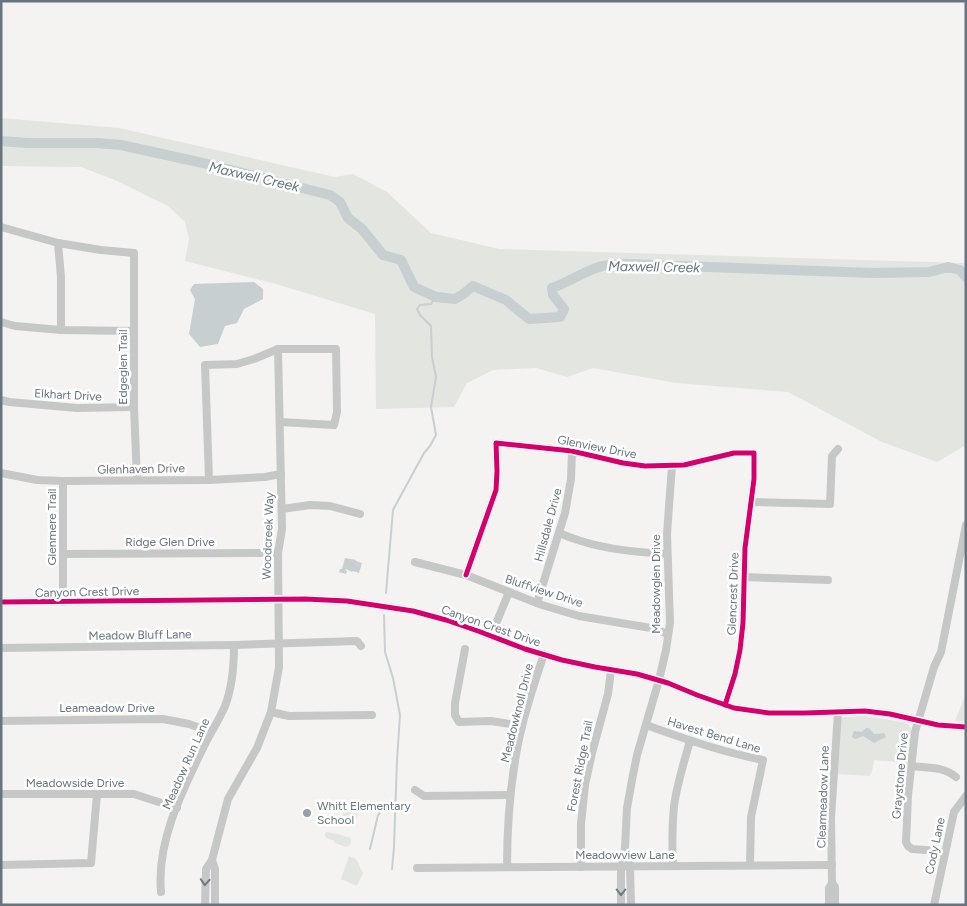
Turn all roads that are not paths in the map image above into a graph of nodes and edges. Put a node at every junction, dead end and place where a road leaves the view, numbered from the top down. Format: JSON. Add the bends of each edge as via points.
{"nodes":[{"id":1,"x":1,"y":227,"type":"edge"},
{"id":2,"x":58,"y":243,"type":"junction"},
{"id":3,"x":1,"y":322,"type":"edge"},
{"id":4,"x":61,"y":330,"type":"junction"},
{"id":5,"x":134,"y":331,"type":"junction"},
{"id":6,"x":278,"y":349,"type":"junction"},
{"id":7,"x":1,"y":400,"type":"edge"},
{"id":8,"x":134,"y":408,"type":"junction"},
{"id":9,"x":280,"y":422,"type":"junction"},
{"id":10,"x":838,"y":449,"type":"dead end"},
{"id":11,"x":572,"y":451,"type":"junction"},
{"id":12,"x":754,"y":453,"type":"joint"},
{"id":13,"x":672,"y":465,"type":"junction"},
{"id":14,"x":1,"y":473,"type":"edge"},
{"id":15,"x":281,"y":474,"type":"junction"},
{"id":16,"x":137,"y":480,"type":"junction"},
{"id":17,"x":209,"y":480,"type":"junction"},
{"id":18,"x":63,"y":481,"type":"junction"},
{"id":19,"x":751,"y":502,"type":"junction"},
{"id":20,"x":282,"y":509,"type":"junction"},
{"id":21,"x":360,"y":514,"type":"dead end"},
{"id":22,"x":966,"y":525,"type":"edge"},
{"id":23,"x":559,"y":533,"type":"junction"},
{"id":24,"x":278,"y":552,"type":"junction"},
{"id":25,"x":63,"y":554,"type":"junction"},
{"id":26,"x":667,"y":554,"type":"junction"},
{"id":27,"x":415,"y":562,"type":"dead end"},
{"id":28,"x":466,"y":575,"type":"junction"},
{"id":29,"x":743,"y":577,"type":"junction"},
{"id":30,"x":828,"y":580,"type":"dead end"},
{"id":31,"x":509,"y":592,"type":"junction"},
{"id":32,"x":278,"y":599,"type":"junction"},
{"id":33,"x":1,"y":602,"type":"edge"},
{"id":34,"x":63,"y":602,"type":"junction"},
{"id":35,"x":537,"y":603,"type":"junction"},
{"id":36,"x":668,"y":634,"type":"junction"},
{"id":37,"x":491,"y":636,"type":"junction"},
{"id":38,"x":279,"y":644,"type":"junction"},
{"id":39,"x":234,"y":645,"type":"junction"},
{"id":40,"x":361,"y":646,"type":"dead end"},
{"id":41,"x":1,"y":648,"type":"edge"},
{"id":42,"x":465,"y":649,"type":"dead end"},
{"id":43,"x":544,"y":654,"type":"junction"},
{"id":44,"x":611,"y":670,"type":"junction"},
{"id":45,"x":659,"y":680,"type":"junction"},
{"id":46,"x":725,"y":705,"type":"junction"},
{"id":47,"x":271,"y":712,"type":"junction"},
{"id":48,"x":838,"y":712,"type":"junction"},
{"id":49,"x":372,"y":715,"type":"dead end"},
{"id":50,"x":1,"y":720,"type":"edge"},
{"id":51,"x":918,"y":721,"type":"junction"},
{"id":52,"x":646,"y":725,"type":"junction"},
{"id":53,"x":522,"y":726,"type":"junction"},
{"id":54,"x":966,"y":727,"type":"edge"},
{"id":55,"x":211,"y":732,"type":"junction"},
{"id":56,"x":690,"y":741,"type":"junction"},
{"id":57,"x":911,"y":766,"type":"junction"},
{"id":58,"x":956,"y":777,"type":"dead end"},
{"id":59,"x":415,"y":790,"type":"dead end"},
{"id":60,"x":1,"y":794,"type":"edge"},
{"id":61,"x":97,"y":794,"type":"junction"},
{"id":62,"x":510,"y":795,"type":"junction"},
{"id":63,"x":966,"y":796,"type":"edge"},
{"id":64,"x":177,"y":808,"type":"junction"},
{"id":65,"x":625,"y":848,"type":"junction"},
{"id":66,"x":945,"y":853,"type":"junction"},
{"id":67,"x":212,"y":860,"type":"junction"},
{"id":68,"x":1,"y":865,"type":"edge"},
{"id":69,"x":750,"y":865,"type":"junction"},
{"id":70,"x":832,"y":865,"type":"junction"},
{"id":71,"x":621,"y":866,"type":"junction"},
{"id":72,"x":630,"y":866,"type":"junction"},
{"id":73,"x":673,"y":866,"type":"junction"},
{"id":74,"x":507,"y":867,"type":"junction"},
{"id":75,"x":581,"y":867,"type":"junction"},
{"id":76,"x":417,"y":868,"type":"dead end"},
{"id":77,"x":832,"y":883,"type":"junction"},
{"id":78,"x":161,"y":892,"type":"dead end"},
{"id":79,"x":205,"y":905,"type":"edge"},
{"id":80,"x":215,"y":905,"type":"edge"},
{"id":81,"x":621,"y":905,"type":"edge"},
{"id":82,"x":631,"y":905,"type":"edge"},
{"id":83,"x":829,"y":905,"type":"edge"},
{"id":84,"x":835,"y":905,"type":"edge"},
{"id":85,"x":934,"y":905,"type":"edge"}],
"edges":[{"from":1,"to":2,"type":"street"},
{"from":2,"to":4,"type":"street"},
{"from":2,"to":5,"type":"street","name":"Edgeglen Trail","via":[[134,253]]},
{"from":3,"to":4,"type":"street"},
{"from":4,"to":5,"type":"street"},
{"from":5,"to":8,"type":"street","name":"Edgeglen Trail"},
{"from":6,"to":9,"type":"street","name":"Woodcreek Way"},
{"from":6,"to":9,"type":"street","via":[[336,349],[337,412],[334,425]]},
{"from":6,"to":17,"type":"street","via":[[237,364],[205,365]]},
{"from":7,"to":8,"type":"street","name":"Elkhart Drive","via":[[77,408]]},
{"from":8,"to":16,"type":"street","name":"Edgeglen Trail"},
{"from":9,"to":15,"type":"street","name":"Woodcreek Way"},
{"from":10,"to":19,"type":"street","via":[[832,456],[830,504]]},
{"from":11,"to":13,"type":"street","name":"Glenview Drive","via":[[623,463]]},
{"from":11,"to":23,"type":"street","name":"Hillsdale Drive","via":[[569,496]]},
{"from":11,"to":28,"type":"street","name":"Glenview Drive","via":[[496,443],[496,490]]},
{"from":12,"to":13,"type":"street","name":"Glenview Drive","via":[[734,453]]},
{"from":12,"to":19,"type":"street","name":"Glencrest Drive"},
{"from":13,"to":26,"type":"street","name":"Meadowglen Drive"},
{"from":14,"to":18,"type":"street","name":"Glenhaven Drive"},
{"from":15,"to":17,"type":"street","name":"Glenhaven Drive"},
{"from":15,"to":20,"type":"street","name":"Woodcreek Way"},
{"from":16,"to":17,"type":"street","name":"Glenhaven Drive"},
{"from":16,"to":18,"type":"street","name":"Glenhaven Drive"},
{"from":18,"to":25,"type":"street","name":"Glenmere Trail"},
{"from":19,"to":29,"type":"street","name":"Glencrest Drive"},
{"from":20,"to":21,"type":"street","via":[[330,506]]},
{"from":20,"to":24,"type":"street","name":"Woodcreek Way"},
{"from":22,"to":51,"type":"street","name":"Graystone Drive","via":[[941,652]]},
{"from":23,"to":26,"type":"street","via":[[606,547]]},
{"from":23,"to":35,"type":"street","name":"Hillsdale Drive"},
{"from":24,"to":25,"type":"street","name":"Ridge Glen Drive"},
{"from":24,"to":32,"type":"street","name":"Woodcreek Way"},
{"from":25,"to":34,"type":"street","name":"Glenmere Trail"},
{"from":26,"to":36,"type":"street","name":"Meadowglen Drive"},
{"from":27,"to":28,"type":"street","name":"Bluffview Drive"},
{"from":28,"to":31,"type":"street","name":"Bluffview Drive"},
{"from":29,"to":30,"type":"street"},
{"from":29,"to":46,"type":"street","name":"Glencrest Drive","via":[[740,650]]},
{"from":31,"to":35,"type":"street","name":"Bluffview Drive"},
{"from":31,"to":37,"type":"street"},
{"from":32,"to":34,"type":"street","name":"Canyon Crest Drive"},
{"from":32,"to":37,"type":"street","name":"Canyon Crest Drive","via":[[347,601],[413,611]]},
{"from":32,"to":38,"type":"street","name":"Woodcreek Way"},
{"from":33,"to":34,"type":"street","name":"Canyon Crest Drive"},
{"from":35,"to":36,"type":"street","name":"Bluffview Drive","via":[[579,616],[651,628]]},
{"from":36,"to":45,"type":"street","name":"Meadowglen Drive"},
{"from":37,"to":43,"type":"street","name":"Canyon Crest Drive"},
{"from":38,"to":39,"type":"street","name":"Meadow Bluff Lane"},
{"from":38,"to":40,"type":"street","name":"Meadow Bluff Lane","via":[[357,641]]},
{"from":38,"to":47,"type":"street","name":"Woodcreek Way","via":[[279,667]]},
{"from":39,"to":41,"type":"street","name":"Meadow Bluff Lane"},
{"from":39,"to":55,"type":"street","name":"Meadow Run Lane","via":[[233,672],[226,705]]},
{"from":42,"to":53,"type":"street","via":[[455,702],[455,715],[459,722],[491,721]]},
{"from":43,"to":44,"type":"street","name":"Canyon Crest Drive"},
{"from":43,"to":53,"type":"street","name":"Meadowknoll Drive"},
{"from":44,"to":45,"type":"street","name":"Canyon Crest Drive"},
{"from":44,"to":75,"type":"street","name":"Forest Ridge Trail","via":[[586,785],[581,824]]},
{"from":45,"to":46,"type":"street","name":"Canyon Crest Drive"},
{"from":45,"to":52,"type":"street","name":"Meadowglen Drive"},
{"from":46,"to":48,"type":"street","name":"Canyon Crest Drive","via":[[769,713]]},
{"from":47,"to":49,"type":"street","via":[[288,716]]},
{"from":47,"to":67,"type":"street","name":"Woodcreek Way","via":[[257,748],[228,799]]},
{"from":48,"to":51,"type":"street","name":"Canyon Crest Drive","via":[[890,714]]},
{"from":48,"to":70,"type":"street","name":"Clearmeadow Lane"},
{"from":50,"to":55,"type":"street","name":"Leameadow Drive","via":[[163,719]]},
{"from":51,"to":54,"type":"street","name":"Canyon Crest Drive"},
{"from":51,"to":57,"type":"street","name":"Graystone Drive"},
{"from":52,"to":56,"type":"street","name":"Havest Bend Lane"},
{"from":52,"to":65,"type":"street","name":"Meadowglen Drive","via":[[630,790]]},
{"from":53,"to":62,"type":"street","name":"Meadowknoll Drive"},
{"from":55,"to":64,"type":"street","name":"Meadow Run Lane"},
{"from":56,"to":69,"type":"street","name":"Havest Bend Lane","via":[[763,760],[750,817]]},
{"from":56,"to":73,"type":"street","via":[[674,806]]},
{"from":57,"to":58,"type":"street","via":[[943,769]]},
{"from":57,"to":66,"type":"street","name":"Graystone Drive","via":[[906,842],[912,848]]},
{"from":59,"to":62,"type":"street","via":[[424,796]]},
{"from":60,"to":61,"type":"street","name":"Meadowside Drive"},
{"from":61,"to":64,"type":"street","name":"Meadowside Drive","via":[[134,794]]},
{"from":61,"to":68,"type":"street","via":[[91,863]]},
{"from":62,"to":74,"type":"street","name":"Meadowknoll Drive"},
{"from":63,"to":66,"type":"street","name":"Cody Lane","via":[[954,812]]},
{"from":64,"to":78,"type":"street","name":"Meadow Run Lane","via":[[164,850]]},
{"from":65,"to":71,"type":"street","name":"Meadowglen Drive"},
{"from":65,"to":72,"type":"street","name":"Meadowglen Drive"},
{"from":66,"to":85,"type":"street","name":"Cody Lane"},
{"from":67,"to":79,"type":"street","name":"Woodcreek Way","one_way":true,"via":[[206,869]]},
{"from":67,"to":80,"type":"street","name":"Woodcreek Way"},
{"from":69,"to":70,"type":"street","name":"Meadowview Lane"},
{"from":69,"to":73,"type":"street","name":"Meadowview Lane"},
{"from":70,"to":77,"type":"street","name":"Clearmeadow Lane"},
{"from":71,"to":72,"type":"street","name":"Meadowview Lane"},
{"from":71,"to":75,"type":"street","name":"Meadowview Lane"},
{"from":71,"to":81,"type":"street","name":"Meadowglen Drive","one_way":true},
{"from":72,"to":73,"type":"street","name":"Meadowview Lane"},
{"from":72,"to":82,"type":"street","name":"Meadowglen Drive"},
{"from":74,"to":75,"type":"street","name":"Meadowview Lane"},
{"from":74,"to":76,"type":"street","name":"Meadowview Lane"},
{"from":77,"to":83,"type":"street","name":"Clearmeadow Lane"},
{"from":77,"to":84,"type":"street","name":"Clearmeadow Lane"}]}
